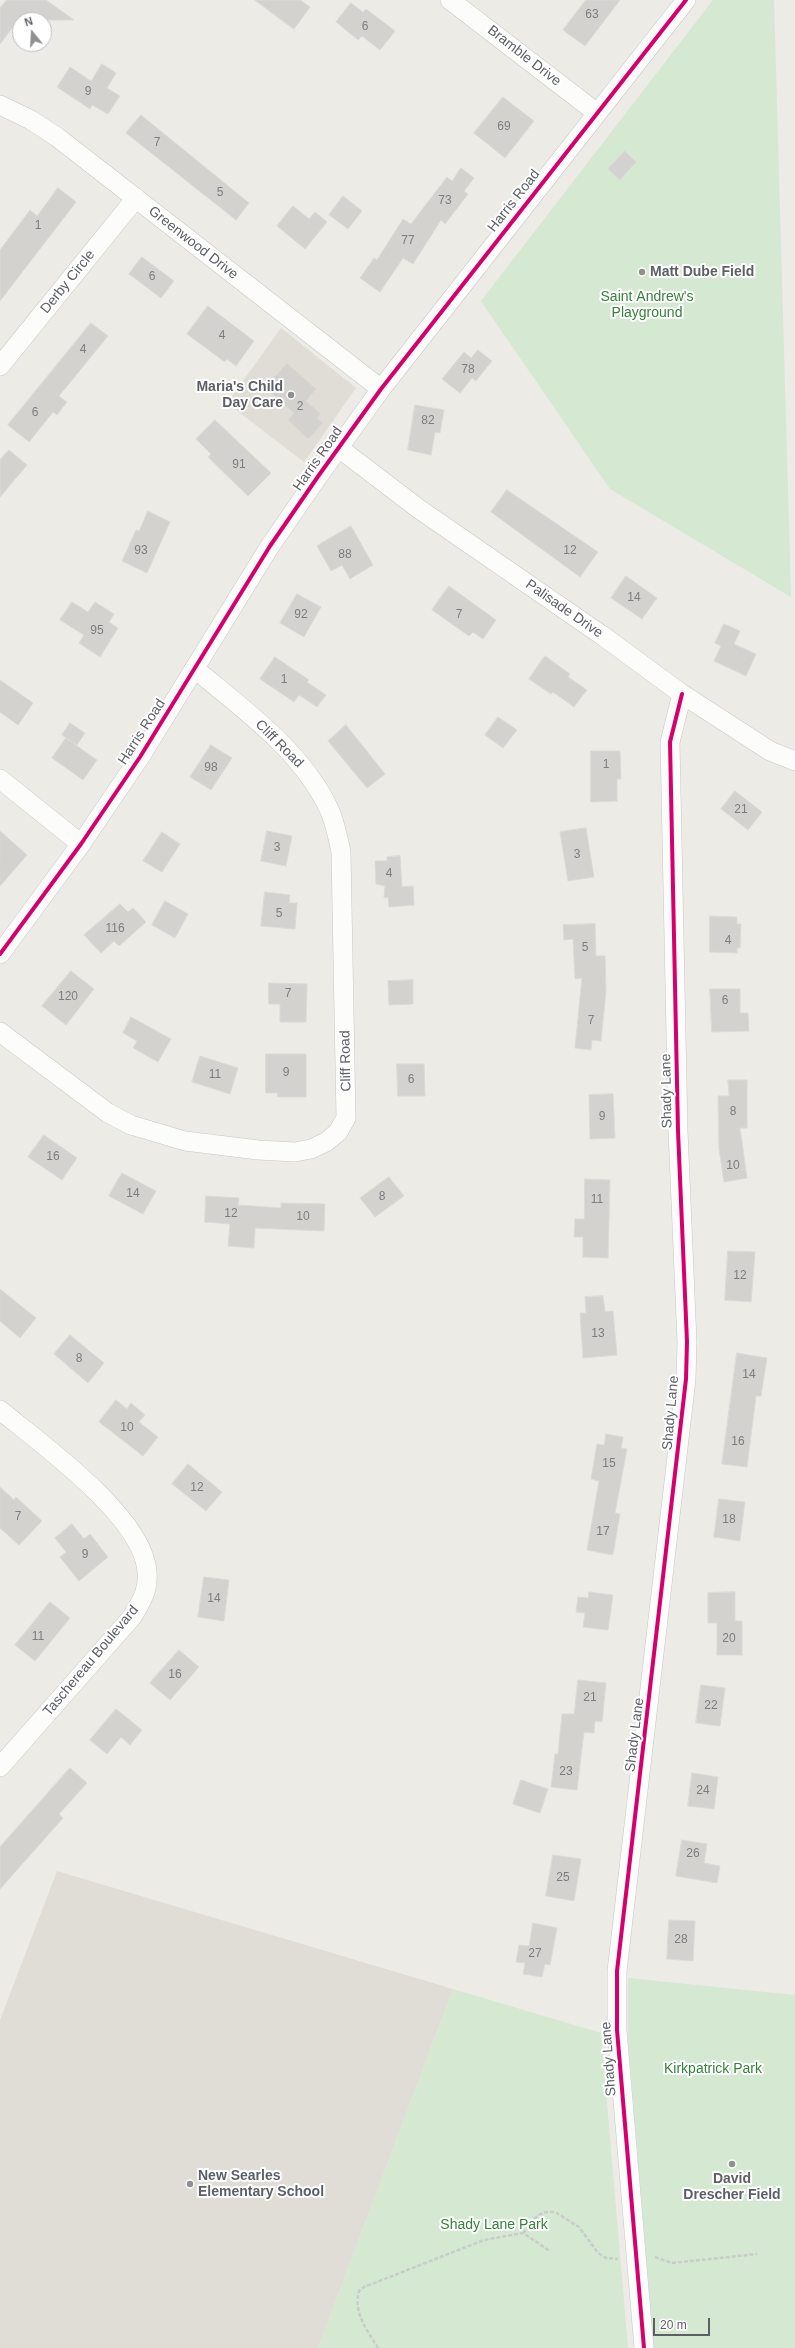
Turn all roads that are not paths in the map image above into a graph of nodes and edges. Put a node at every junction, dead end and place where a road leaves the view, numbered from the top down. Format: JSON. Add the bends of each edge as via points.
{"nodes":[{"id":1,"x":450,"y":0,"type":"edge"},
{"id":2,"x":686,"y":0,"type":"edge"},
{"id":3,"x":0,"y":105,"type":"edge"},
{"id":4,"x":597,"y":113,"type":"junction"},
{"id":5,"x":136,"y":198,"type":"junction"},
{"id":6,"x":0,"y":366,"type":"edge"},
{"id":7,"x":381,"y":389,"type":"junction"},
{"id":8,"x":339,"y":448,"type":"junction"},
{"id":9,"x":195,"y":669,"type":"junction"},
{"id":10,"x":682,"y":694,"type":"junction"},
{"id":11,"x":795,"y":761,"type":"edge"},
{"id":12,"x":0,"y":779,"type":"edge"},
{"id":13,"x":81,"y":844,"type":"junction"},
{"id":14,"x":0,"y":954,"type":"edge"},
{"id":15,"x":0,"y":1032,"type":"edge"},
{"id":16,"x":0,"y":1410,"type":"edge"},
{"id":17,"x":0,"y":1767,"type":"edge"},
{"id":18,"x":644,"y":2348,"type":"edge"}],
"edges":[{"from":1,"to":4,"type":"street","name":"Bramble Drive"},
{"from":2,"to":4,"type":"street","name":"Harris Road"},
{"from":3,"to":5,"type":"street","name":"Greenwood Drive","via":[[31,120],[57,137]]},
{"from":4,"to":7,"type":"street","name":"Harris Road"},
{"from":5,"to":6,"type":"street","name":"Derby Circle"},
{"from":5,"to":7,"type":"street","name":"Greenwood Drive"},
{"from":7,"to":8,"type":"street","name":"Harris Road"},
{"from":8,"to":9,"type":"street","name":"Harris Road","via":[[270,546]]},
{"from":8,"to":10,"type":"street","name":"Palisade Drive","via":[[419,509]]},
{"from":9,"to":13,"type":"street","name":"Harris Road","via":[[148,745]]},
{"from":9,"to":15,"type":"street","name":"Cliff Road","via":[[292,755],[319,790],[337,831],[341,852],[346,1118],[338,1132],[326,1142],[311,1149],[295,1152],[258,1150],[185,1140],[131,1125],[108,1113]]},
{"from":10,"to":11,"type":"street","name":"Palisade Drive","via":[[770,750]]},
{"from":10,"to":18,"type":"street","name":"Shady Lane","via":[[670,742],[686,1379],[617,1971],[617,2030]]},
{"from":12,"to":13,"type":"street"},
{"from":13,"to":14,"type":"street","name":"Harris Road"},
{"from":16,"to":17,"type":"street","name":"Taschereau Boulevard","via":[[101,1495],[116,1511],[131,1529],[142,1549],[148,1571],[146,1594],[132,1617]]}]}
